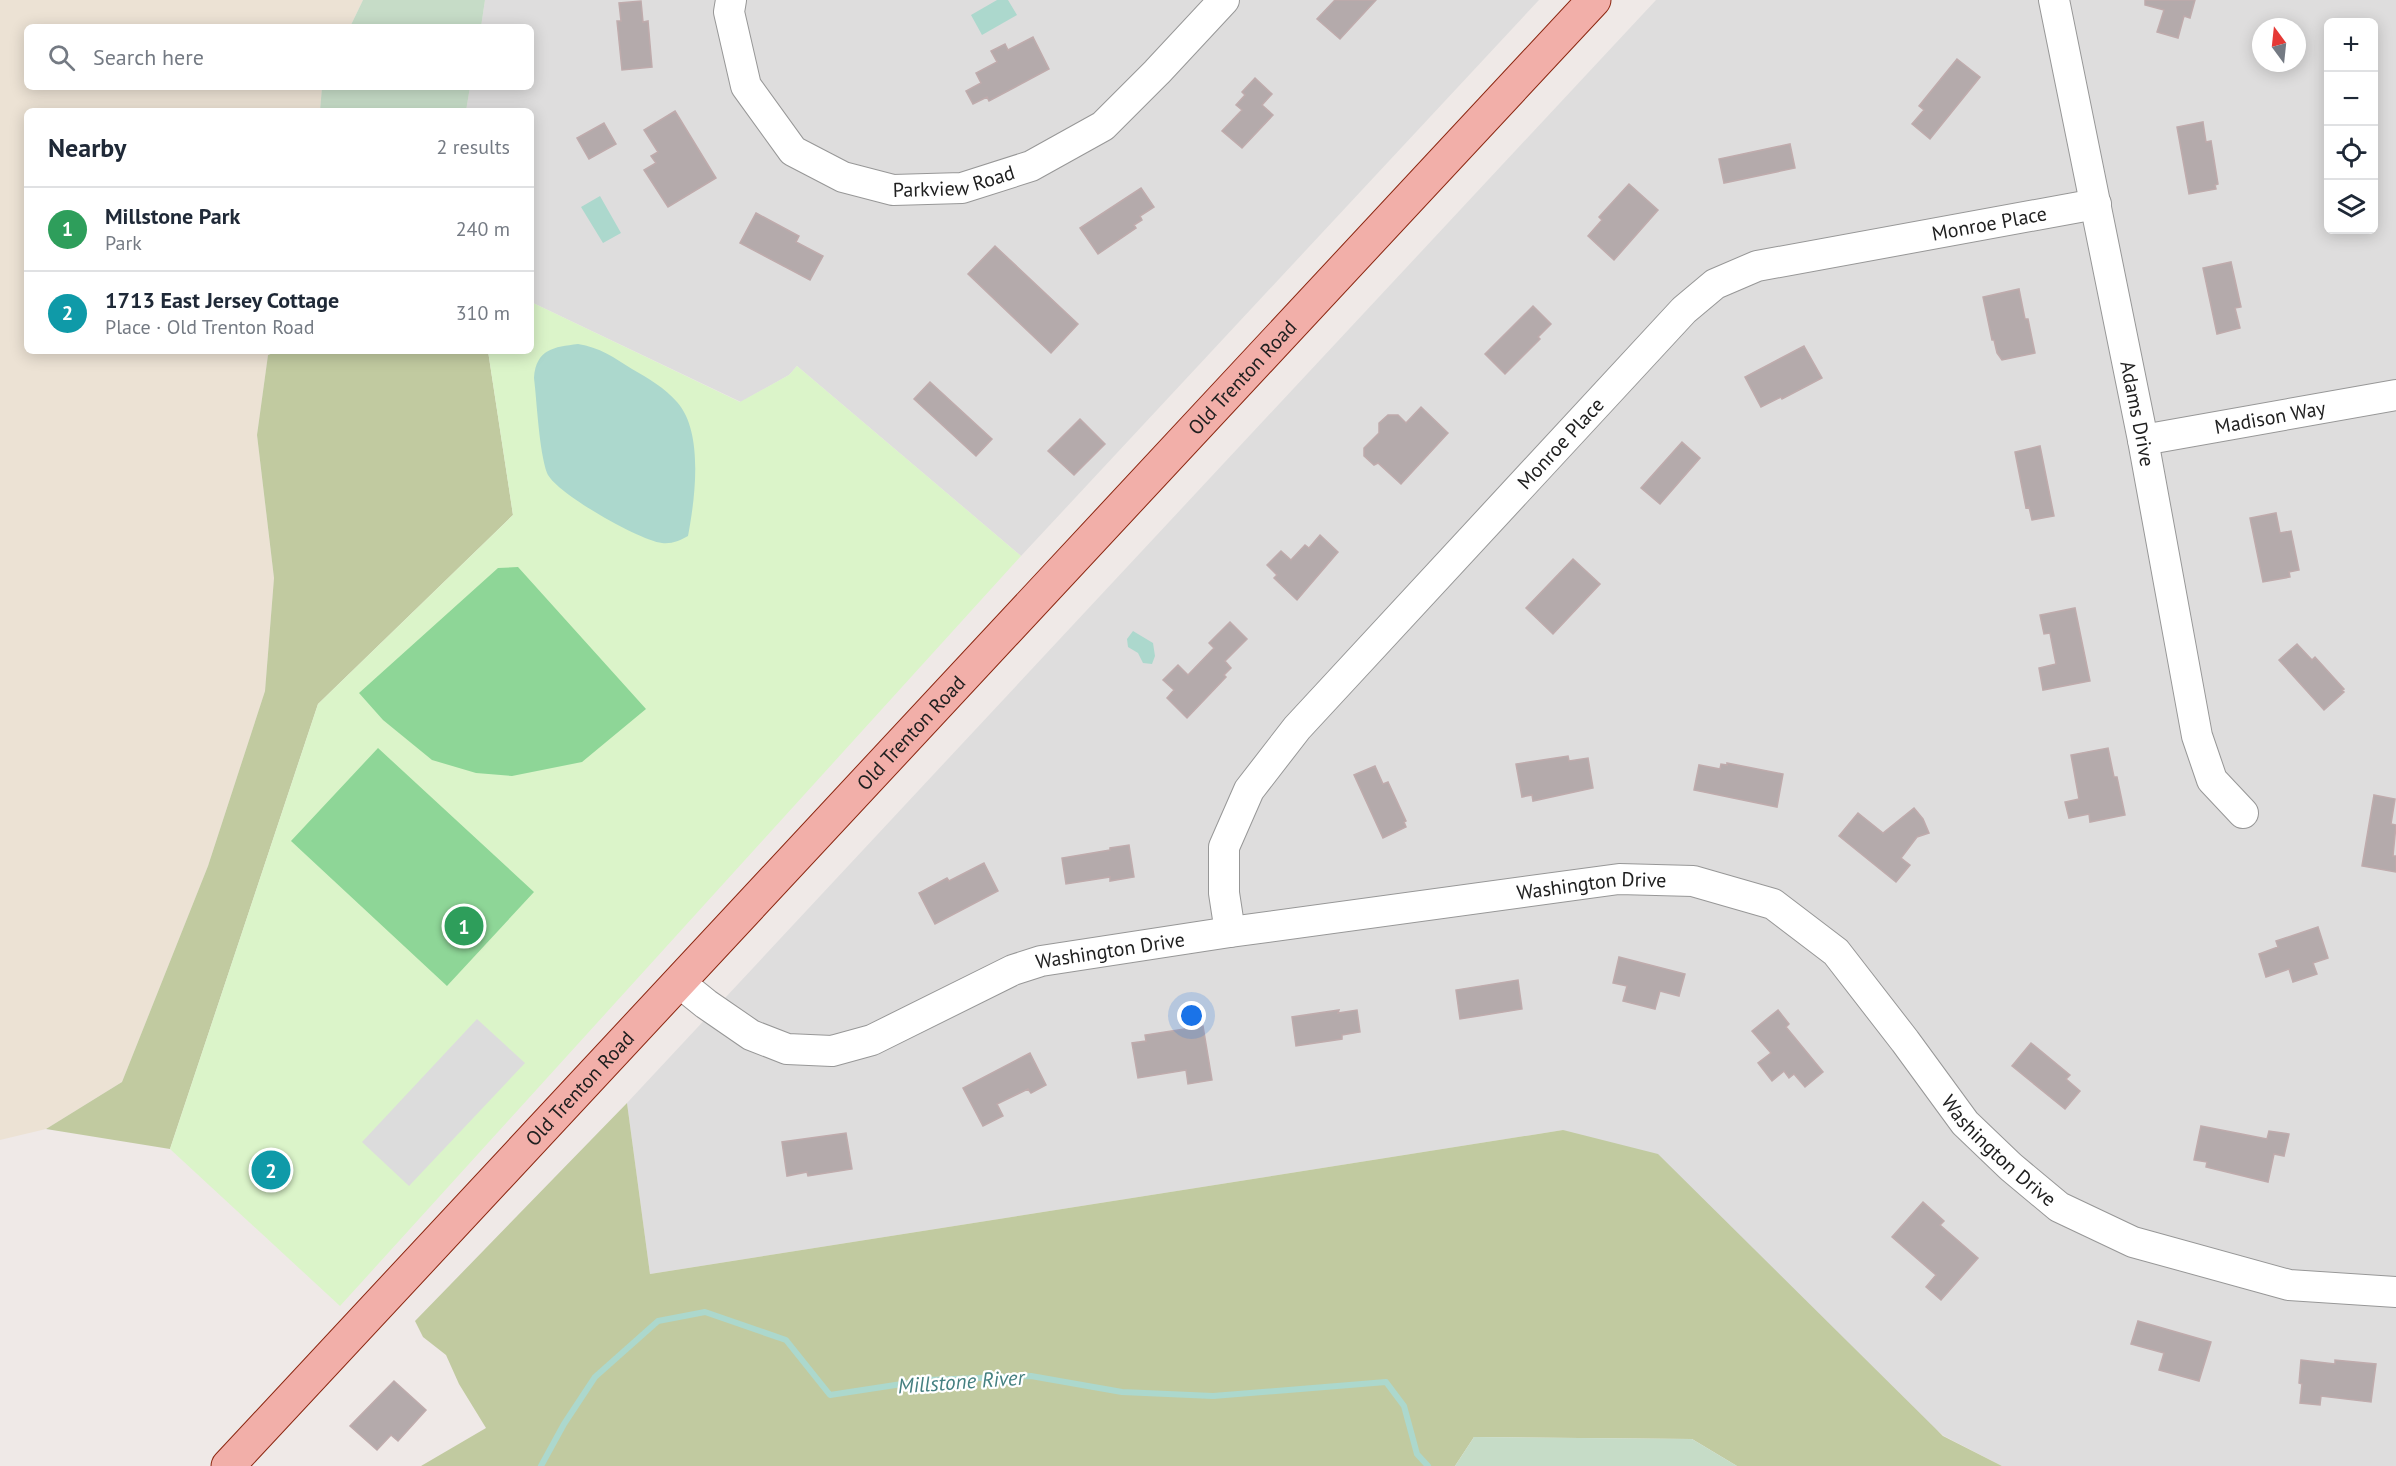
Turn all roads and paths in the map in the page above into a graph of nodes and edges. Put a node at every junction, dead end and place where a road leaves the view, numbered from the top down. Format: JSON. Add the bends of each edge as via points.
{"nodes":[{"id":1,"x":731,"y":0,"type":"edge"},
{"id":2,"x":1224,"y":0,"type":"edge"},
{"id":3,"x":1594,"y":0,"type":"edge"},
{"id":4,"x":2054,"y":0,"type":"edge"},
{"id":5,"x":2096,"y":204,"type":"junction"},
{"id":6,"x":2396,"y":395,"type":"edge"},
{"id":7,"x":2143,"y":440,"type":"junction"},
{"id":8,"x":2243,"y":813,"type":"dead end"},
{"id":9,"x":1230,"y":932,"type":"junction"},
{"id":10,"x":680,"y":983,"type":"junction"},
{"id":11,"x":2396,"y":1292,"type":"edge"},
{"id":12,"x":228,"y":1466,"type":"edge"}],
"edges":[{"from":1,"to":2,"type":"street","name":"Parkview Road","via":[[729,12],[746,86],[793,151],[843,177],[893,190],[962,188],[1031,166],[1103,126]]},
{"from":3,"to":10,"type":"main road","name":"Old Trenton Road"},
{"from":4,"to":5,"type":"street","name":"Adams Drive"},
{"from":5,"to":7,"type":"street","name":"Adams Drive"},
{"from":5,"to":9,"type":"street","name":"Monroe Place","via":[[1757,266],[1715,284],[1684,310],[1297,728],[1249,790],[1224,847],[1224,893]]},
{"from":6,"to":7,"type":"street","name":"Madison Way"},
{"from":7,"to":8,"type":"street","name":"Adams Drive","via":[[2197,736],[2212,780]]},
{"from":9,"to":10,"type":"street","name":"Washington Drive","via":[[1041,961],[1013,970],[872,1041],[832,1051],[787,1049],[751,1035]]},
{"from":9,"to":11,"type":"street","name":"Washington Drive","via":[[1619,879],[1693,881],[1773,904],[1836,952],[1965,1123],[2059,1207],[2133,1242],[2289,1285]]},
{"from":10,"to":12,"type":"main road","name":"Old Trenton Road"}]}
